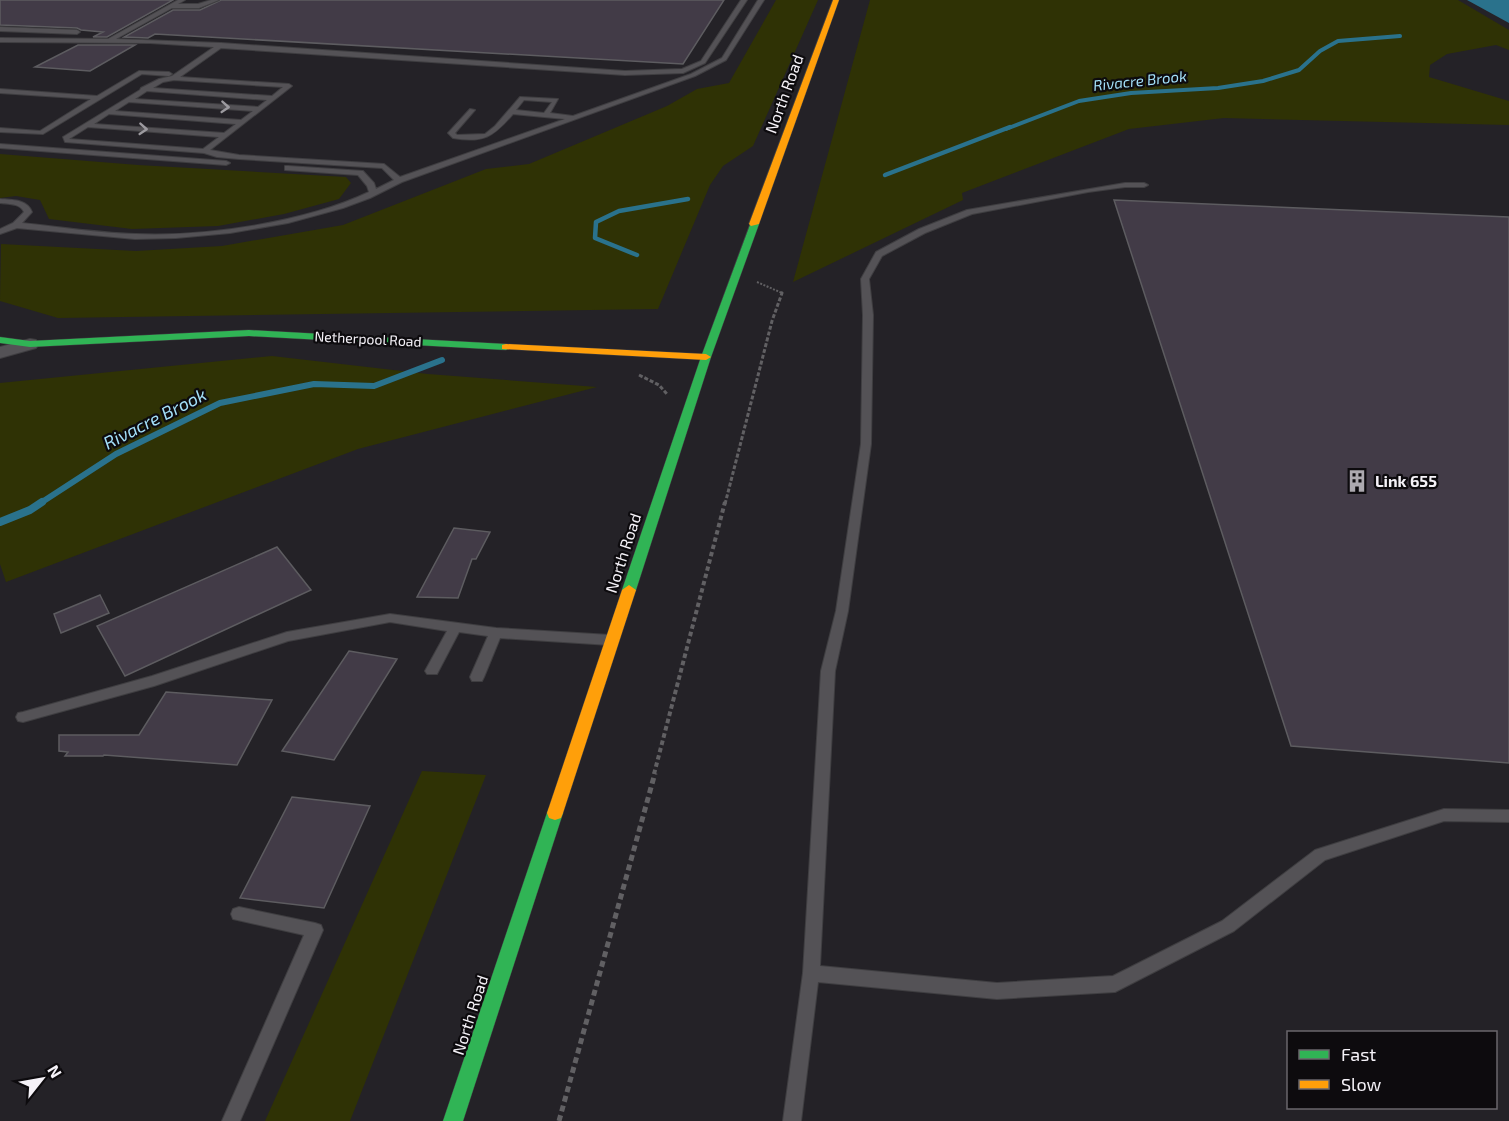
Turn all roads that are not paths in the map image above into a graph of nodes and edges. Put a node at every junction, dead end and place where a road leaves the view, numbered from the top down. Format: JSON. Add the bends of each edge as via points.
{"nodes":[{"id":1,"x":182,"y":0,"type":"edge"},
{"id":2,"x":216,"y":0,"type":"edge"},
{"id":3,"x":744,"y":0,"type":"edge"},
{"id":4,"x":761,"y":0,"type":"edge"},
{"id":5,"x":836,"y":0,"type":"edge"},
{"id":6,"x":171,"y":6,"type":"junction"},
{"id":7,"x":0,"y":29,"type":"edge"},
{"id":8,"x":120,"y":34,"type":"junction"},
{"id":9,"x":0,"y":40,"type":"edge"},
{"id":10,"x":109,"y":40,"type":"junction"},
{"id":11,"x":220,"y":45,"type":"junction"},
{"id":12,"x":177,"y":76,"type":"junction"},
{"id":13,"x":143,"y":89,"type":"junction"},
{"id":14,"x":0,"y":91,"type":"edge"},
{"id":15,"x":99,"y":98,"type":"junction"},
{"id":16,"x":274,"y":98,"type":"junction"},
{"id":17,"x":125,"y":100,"type":"junction"},
{"id":18,"x":258,"y":109,"type":"junction"},
{"id":19,"x":472,"y":110,"type":"dead end"},
{"id":20,"x":106,"y":112,"type":"junction"},
{"id":21,"x":511,"y":112,"type":"junction"},
{"id":22,"x":546,"y":115,"type":"junction"},
{"id":23,"x":576,"y":117,"type":"junction"},
{"id":24,"x":241,"y":122,"type":"junction"},
{"id":25,"x":85,"y":125,"type":"junction"},
{"id":26,"x":0,"y":130,"type":"edge"},
{"id":27,"x":224,"y":135,"type":"junction"},
{"id":28,"x":0,"y":146,"type":"edge"},
{"id":29,"x":205,"y":151,"type":"junction"},
{"id":30,"x":399,"y":180,"type":"junction"},
{"id":31,"x":1144,"y":185,"type":"dead end"},
{"id":32,"x":373,"y":193,"type":"junction"},
{"id":33,"x":0,"y":201,"type":"edge"},
{"id":34,"x":16,"y":225,"type":"junction"},
{"id":35,"x":0,"y":232,"type":"edge"},
{"id":36,"x":0,"y":340,"type":"edge"},
{"id":37,"x":30,"y":344,"type":"junction"},
{"id":38,"x":0,"y":353,"type":"edge"},
{"id":39,"x":706,"y":357,"type":"junction"},
{"id":40,"x":455,"y":627,"type":"junction"},
{"id":41,"x":496,"y":633,"type":"junction"},
{"id":42,"x":612,"y":640,"type":"junction"},
{"id":43,"x":432,"y":670,"type":"dead end"},
{"id":44,"x":477,"y":677,"type":"dead end"},
{"id":45,"x":22,"y":717,"type":"dead end"},
{"id":46,"x":1509,"y":816,"type":"edge"},
{"id":47,"x":239,"y":914,"type":"dead end"},
{"id":48,"x":811,"y":974,"type":"junction"},
{"id":49,"x":231,"y":1121,"type":"edge"},
{"id":50,"x":453,"y":1121,"type":"edge"},
{"id":51,"x":792,"y":1121,"type":"edge"}],
"edges":[{"from":1,"to":6,"type":"lane"},
{"from":2,"to":6,"type":"lane","via":[[199,6]]},
{"from":3,"to":11,"type":"lane","via":[[703,62],[683,71],[626,74]]},
{"from":4,"to":23,"type":"lane","via":[[724,59],[693,75]]},
{"from":5,"to":39,"type":"street","name":"North Road"},
{"from":6,"to":8,"type":"lane"},
{"from":7,"to":8,"type":"lane"},
{"from":8,"to":10,"type":"lane"},
{"from":9,"to":10,"type":"lane"},
{"from":10,"to":11,"type":"lane"},
{"from":11,"to":12,"type":"lane"},
{"from":12,"to":13,"type":"lane"},
{"from":12,"to":15,"type":"lane","via":[[141,72]]},
{"from":12,"to":16,"type":"lane","via":[[289,86]]},
{"from":13,"to":16,"type":"lane"},
{"from":13,"to":17,"type":"lane"},
{"from":14,"to":15,"type":"lane"},
{"from":15,"to":26,"type":"lane","via":[[41,134]]},
{"from":16,"to":18,"type":"lane"},
{"from":17,"to":18,"type":"lane","one_way":true},
{"from":17,"to":20,"type":"lane"},
{"from":18,"to":24,"type":"lane"},
{"from":19,"to":21,"type":"lane","via":[[451,133],[455,137],[490,136]]},
{"from":20,"to":24,"type":"lane"},
{"from":20,"to":25,"type":"lane"},
{"from":21,"to":22,"type":"lane"},
{"from":21,"to":22,"type":"lane","via":[[522,98],[556,100]]},
{"from":22,"to":23,"type":"lane"},
{"from":23,"to":30,"type":"lane"},
{"from":24,"to":27,"type":"lane"},
{"from":25,"to":27,"type":"lane","one_way":true},
{"from":25,"to":29,"type":"lane","via":[[65,138],[67,141]]},
{"from":27,"to":29,"type":"lane"},
{"from":28,"to":32,"type":"lane","via":[[360,173]]},
{"from":29,"to":30,"type":"lane","via":[[239,157],[384,166]]},
{"from":30,"to":32,"type":"lane"},
{"from":31,"to":48,"type":"lane","via":[[1098,189],[970,212],[879,254],[865,279],[866,444],[842,611],[828,671]]},
{"from":32,"to":34,"type":"lane","via":[[324,211],[188,235],[152,237]]},
{"from":33,"to":34,"type":"lane","via":[[26,207],[25,219]]},
{"from":34,"to":35,"type":"lane"},
{"from":36,"to":37,"type":"street","name":"Netherpool Road"},
{"from":37,"to":38,"type":"street","name":"Netherpool Road"},
{"from":37,"to":39,"type":"street","name":"Netherpool Road","via":[[249,333]]},
{"from":39,"to":42,"type":"street","name":"North Road"},
{"from":40,"to":41,"type":"lane"},
{"from":40,"to":43,"type":"lane"},
{"from":40,"to":45,"type":"lane","via":[[390,618],[287,637],[154,681]]},
{"from":41,"to":42,"type":"lane"},
{"from":41,"to":44,"type":"lane"},
{"from":42,"to":50,"type":"street","name":"North Road"},
{"from":46,"to":48,"type":"lane","via":[[1444,815],[1320,855],[1228,926],[1115,984],[997,991]]},
{"from":47,"to":49,"type":"lane","via":[[315,930]]},
{"from":48,"to":51,"type":"lane"}]}
